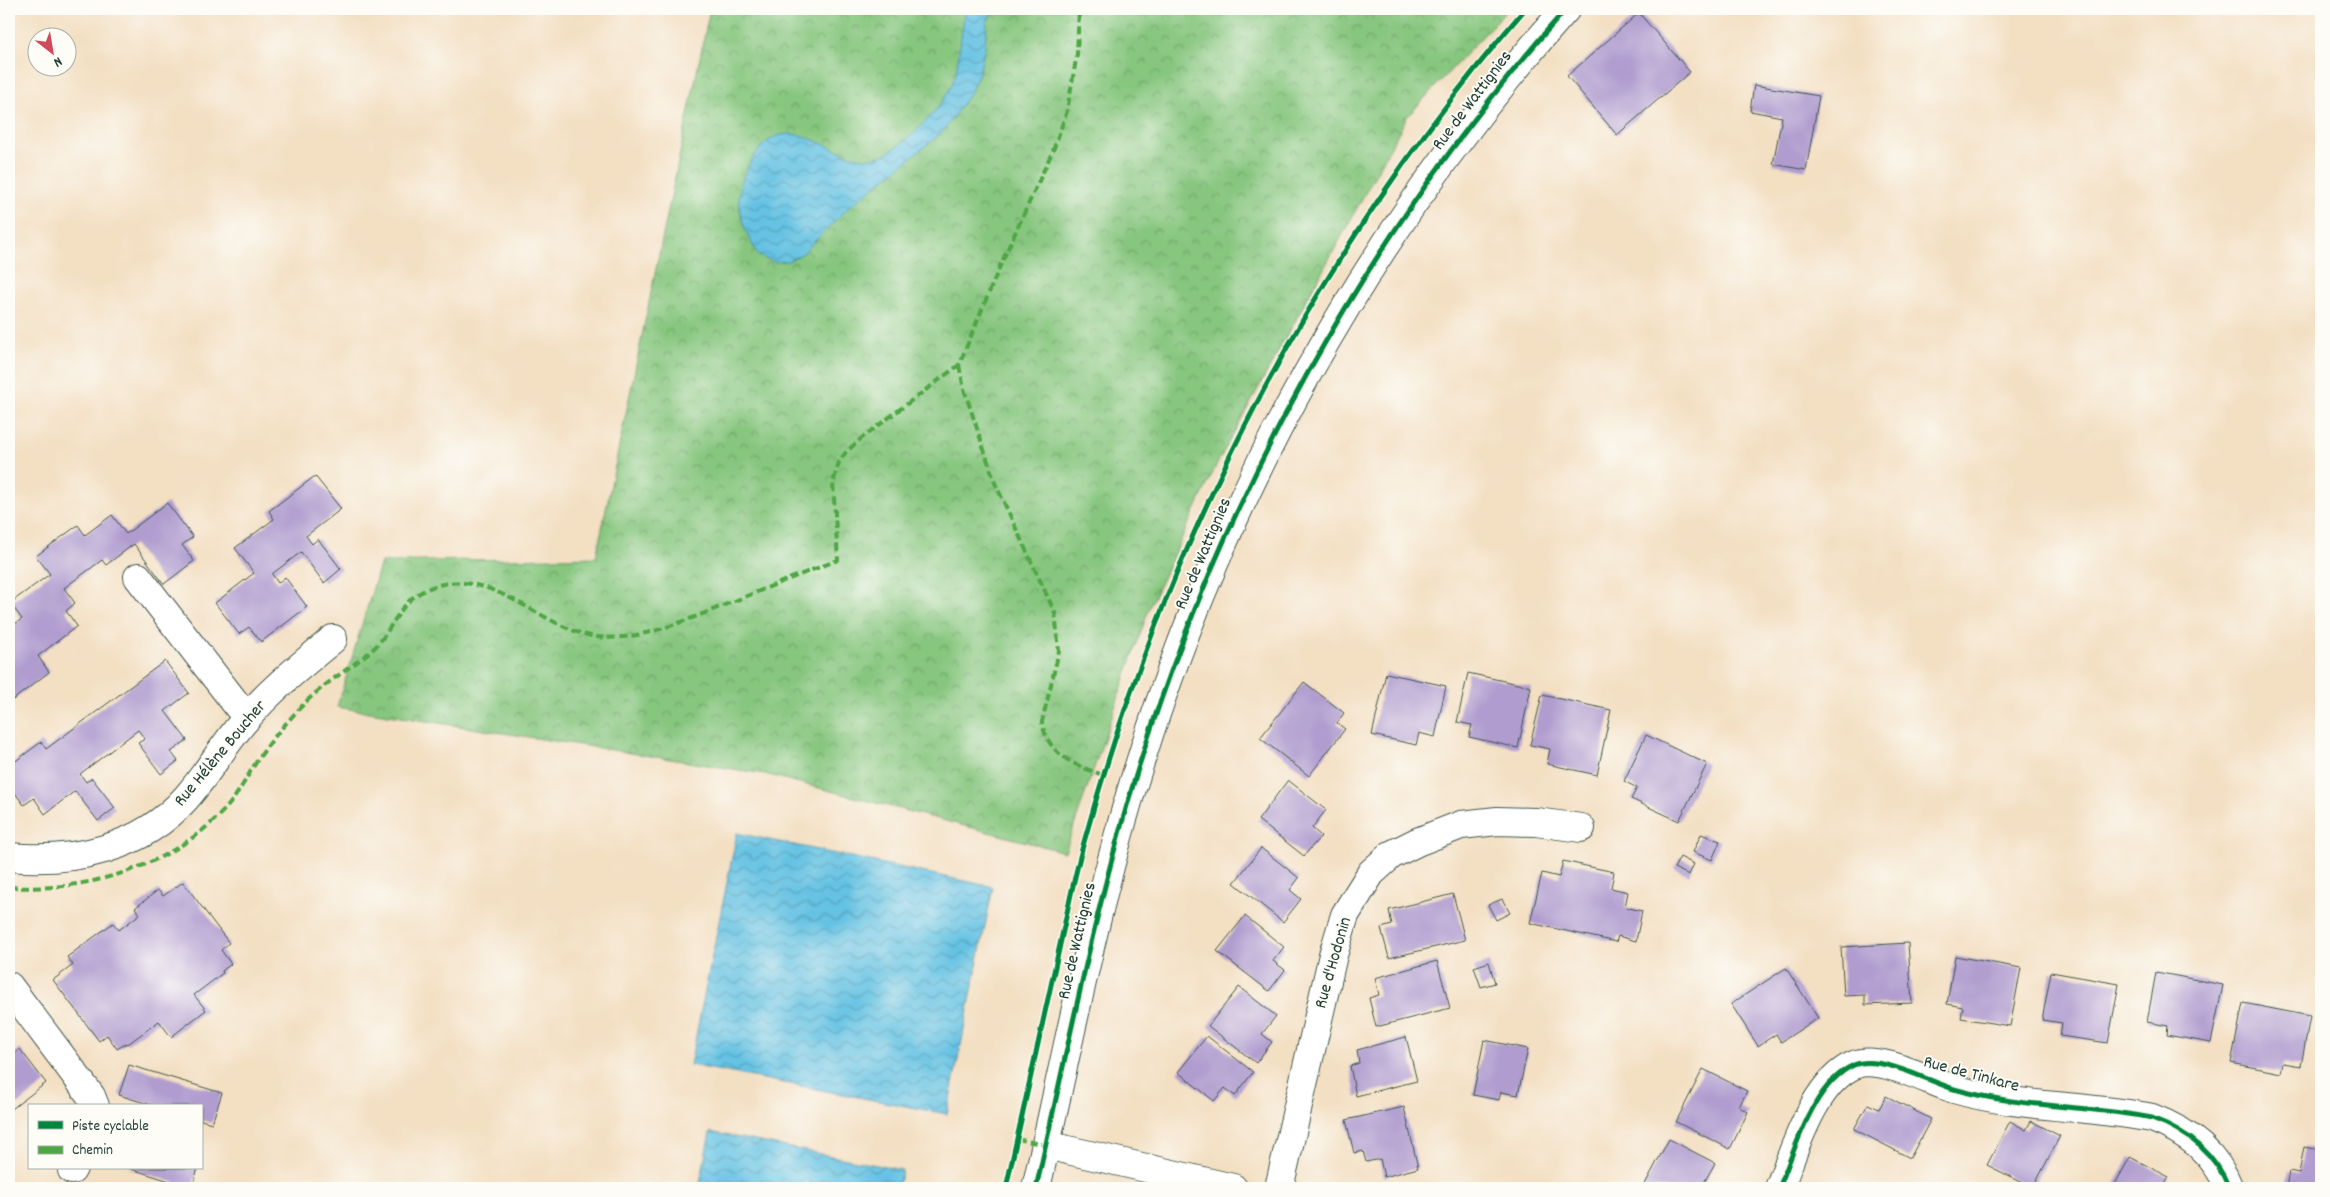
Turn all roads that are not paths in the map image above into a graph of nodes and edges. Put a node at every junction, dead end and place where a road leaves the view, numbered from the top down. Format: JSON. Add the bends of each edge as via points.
{"nodes":[{"id":1,"x":1566,"y":9,"type":"edge"},
{"id":2,"x":138,"y":577,"type":"dead end"},
{"id":3,"x":333,"y":639,"type":"dead end"},
{"id":4,"x":247,"y":718,"type":"junction"},
{"id":5,"x":1581,"y":828,"type":"dead end"},
{"id":6,"x":9,"y":857,"type":"edge"},
{"id":7,"x":9,"y":986,"type":"edge"},
{"id":8,"x":94,"y":1104,"type":"edge"},
{"id":9,"x":1046,"y":1145,"type":"junction"},
{"id":10,"x":1036,"y":1188,"type":"edge"},
{"id":11,"x":1233,"y":1188,"type":"edge"},
{"id":12,"x":1279,"y":1188,"type":"edge"},
{"id":13,"x":1779,"y":1188,"type":"edge"},
{"id":14,"x":2229,"y":1188,"type":"edge"}],
"edges":[{"from":1,"to":9,"type":"street","name":"Rue de Wattignies","via":[[1478,116],[1386,244],[1318,354],[1247,489],[1187,628],[1134,780],[1095,927]]},
{"from":2,"to":4,"type":"street"},
{"from":3,"to":4,"type":"street","name":"Rue Hélène Boucher"},
{"from":4,"to":6,"type":"street","name":"Rue Hélène Boucher","via":[[186,798],[168,816],[144,832],[92,854],[66,858]]},
{"from":5,"to":12,"type":"street","name":"Rue d'Hodonin","via":[[1497,821],[1460,825],[1392,855],[1371,873],[1345,915],[1333,955]]},
{"from":7,"to":8,"type":"street"},
{"from":9,"to":10,"type":"street","name":"Rue de Wattignies"},
{"from":9,"to":11,"type":"street"},
{"from":13,"to":14,"type":"street","name":"Rue de Tinkare","via":[[1823,1090],[1853,1065],[1868,1061],[1991,1098],[2128,1113],[2172,1125],[2193,1138],[2218,1166]]}]}
